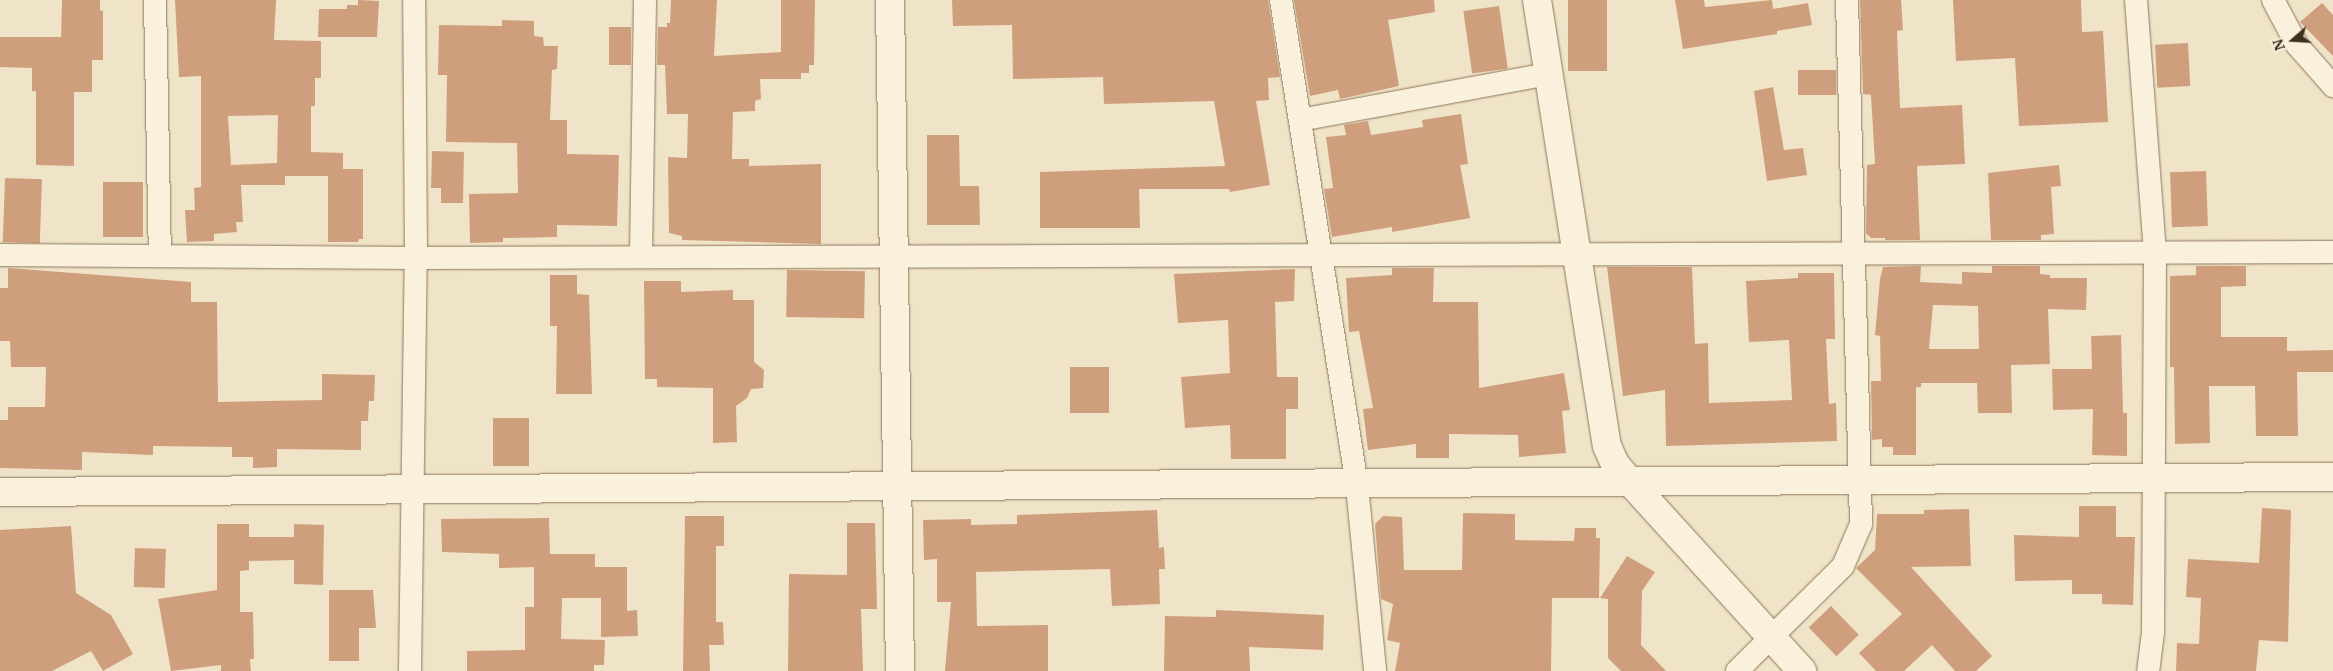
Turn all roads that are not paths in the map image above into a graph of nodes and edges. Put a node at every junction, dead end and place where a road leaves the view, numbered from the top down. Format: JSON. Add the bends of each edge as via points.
{"nodes":[{"id":1,"x":154,"y":0,"type":"edge"},
{"id":2,"x":414,"y":0,"type":"edge"},
{"id":3,"x":645,"y":0,"type":"edge"},
{"id":4,"x":890,"y":0,"type":"edge"},
{"id":5,"x":1280,"y":0,"type":"edge"},
{"id":6,"x":1537,"y":0,"type":"edge"},
{"id":7,"x":1847,"y":0,"type":"edge"},
{"id":8,"x":2136,"y":0,"type":"edge"},
{"id":9,"x":2273,"y":0,"type":"edge"},
{"id":10,"x":1549,"y":74,"type":"junction"},
{"id":11,"x":2333,"y":86,"type":"edge"},
{"id":12,"x":1300,"y":120,"type":"junction"},
{"id":13,"x":2333,"y":252,"type":"edge"},
{"id":14,"x":1854,"y":253,"type":"junction"},
{"id":15,"x":2155,"y":253,"type":"junction"},
{"id":16,"x":1578,"y":254,"type":"junction"},
{"id":17,"x":0,"y":255,"type":"edge"},
{"id":18,"x":160,"y":255,"type":"junction"},
{"id":19,"x":640,"y":255,"type":"junction"},
{"id":20,"x":1322,"y":255,"type":"junction"},
{"id":21,"x":894,"y":257,"type":"junction"},
{"id":22,"x":416,"y":258,"type":"junction"},
{"id":23,"x":2333,"y":477,"type":"edge"},
{"id":24,"x":2156,"y":480,"type":"junction"},
{"id":25,"x":1860,"y":481,"type":"junction"},
{"id":26,"x":1632,"y":484,"type":"junction"},
{"id":27,"x":1357,"y":486,"type":"junction"},
{"id":28,"x":898,"y":488,"type":"junction"},
{"id":29,"x":414,"y":491,"type":"junction"},
{"id":30,"x":0,"y":492,"type":"edge"},
{"id":31,"x":1771,"y":638,"type":"junction"},
{"id":32,"x":410,"y":671,"type":"edge"},
{"id":33,"x":900,"y":671,"type":"edge"},
{"id":34,"x":1375,"y":671,"type":"edge"},
{"id":35,"x":1737,"y":671,"type":"edge"},
{"id":36,"x":1802,"y":671,"type":"edge"},
{"id":37,"x":2148,"y":671,"type":"edge"}],
"edges":[{"from":1,"to":18,"type":"street"},
{"from":2,"to":22,"type":"street"},
{"from":3,"to":19,"type":"street"},
{"from":4,"to":21,"type":"street"},
{"from":5,"to":12,"type":"street"},
{"from":6,"to":10,"type":"street"},
{"from":7,"to":14,"type":"street"},
{"from":8,"to":15,"type":"street"},
{"from":9,"to":11,"type":"street","via":[[2297,45]]},
{"from":10,"to":12,"type":"street"},
{"from":10,"to":16,"type":"street"},
{"from":12,"to":20,"type":"street"},
{"from":13,"to":15,"type":"street"},
{"from":14,"to":15,"type":"street"},
{"from":14,"to":16,"type":"street"},
{"from":14,"to":25,"type":"street"},
{"from":15,"to":24,"type":"street"},
{"from":16,"to":20,"type":"street"},
{"from":16,"to":26,"type":"street","via":[[1607,446],[1615,464]]},
{"from":17,"to":18,"type":"street"},
{"from":18,"to":22,"type":"street"},
{"from":19,"to":21,"type":"street"},
{"from":19,"to":22,"type":"street"},
{"from":20,"to":21,"type":"street"},
{"from":20,"to":27,"type":"street"},
{"from":21,"to":28,"type":"street"},
{"from":22,"to":29,"type":"street"},
{"from":23,"to":24,"type":"street"},
{"from":24,"to":25,"type":"street"},
{"from":24,"to":37,"type":"street","via":[[2154,632]]},
{"from":25,"to":26,"type":"street"},
{"from":25,"to":31,"type":"street","via":[[1861,524],[1850,554],[1843,566]]},
{"from":26,"to":27,"type":"street"},
{"from":26,"to":31,"type":"street"},
{"from":27,"to":28,"type":"street"},
{"from":27,"to":34,"type":"street"},
{"from":28,"to":29,"type":"street"},
{"from":28,"to":33,"type":"street"},
{"from":29,"to":30,"type":"street"},
{"from":29,"to":32,"type":"street"},
{"from":31,"to":35,"type":"street"},
{"from":31,"to":36,"type":"street"}]}
